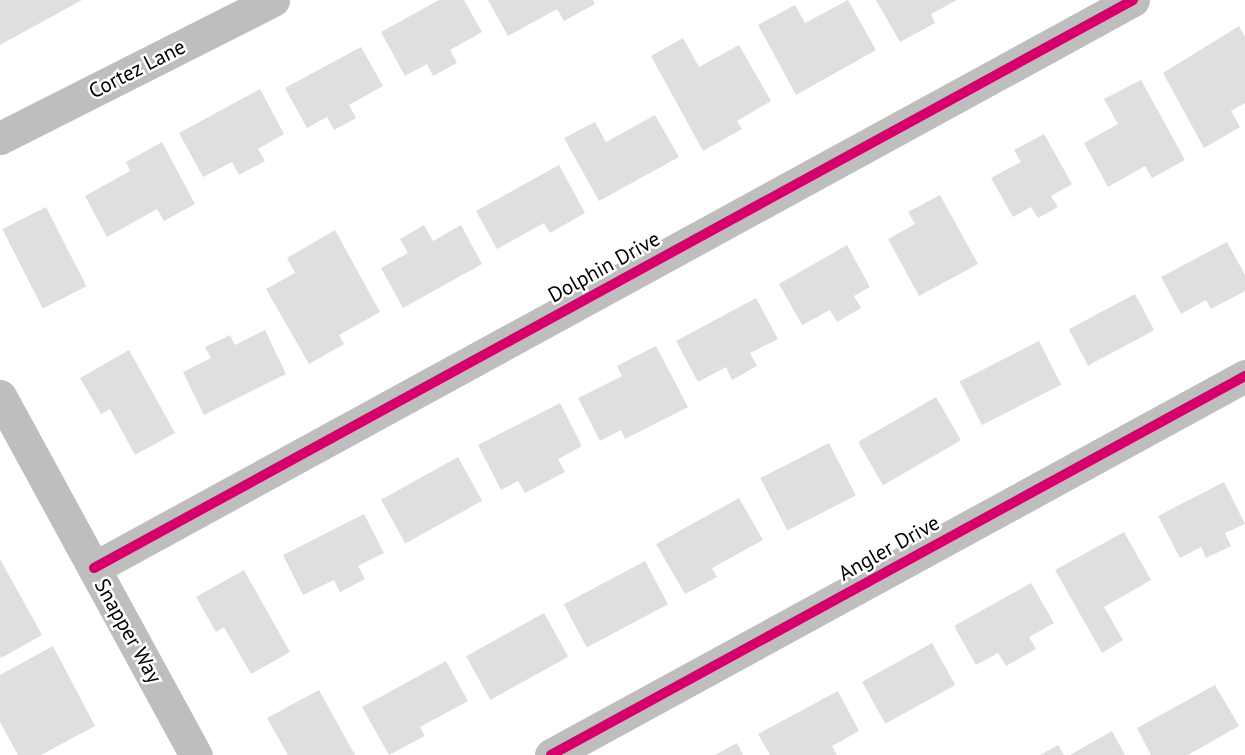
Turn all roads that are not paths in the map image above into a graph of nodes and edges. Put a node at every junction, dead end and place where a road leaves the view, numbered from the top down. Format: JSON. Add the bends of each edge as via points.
{"nodes":[{"id":1,"x":273,"y":0,"type":"edge"},
{"id":2,"x":1133,"y":0,"type":"edge"},
{"id":3,"x":0,"y":138,"type":"edge"},
{"id":4,"x":1245,"y":376,"type":"edge"},
{"id":5,"x":0,"y":396,"type":"edge"},
{"id":6,"x":94,"y":568,"type":"junction"},
{"id":7,"x":196,"y":755,"type":"edge"},
{"id":8,"x":551,"y":755,"type":"edge"}],
"edges":[{"from":1,"to":3,"type":"street","name":"Cortez Lane"},
{"from":2,"to":6,"type":"street","name":"Dolphin Drive"},
{"from":4,"to":8,"type":"street","name":"Angler Drive"},
{"from":5,"to":6,"type":"street","name":"Snapper Way"},
{"from":6,"to":7,"type":"street","name":"Snapper Way"}]}
